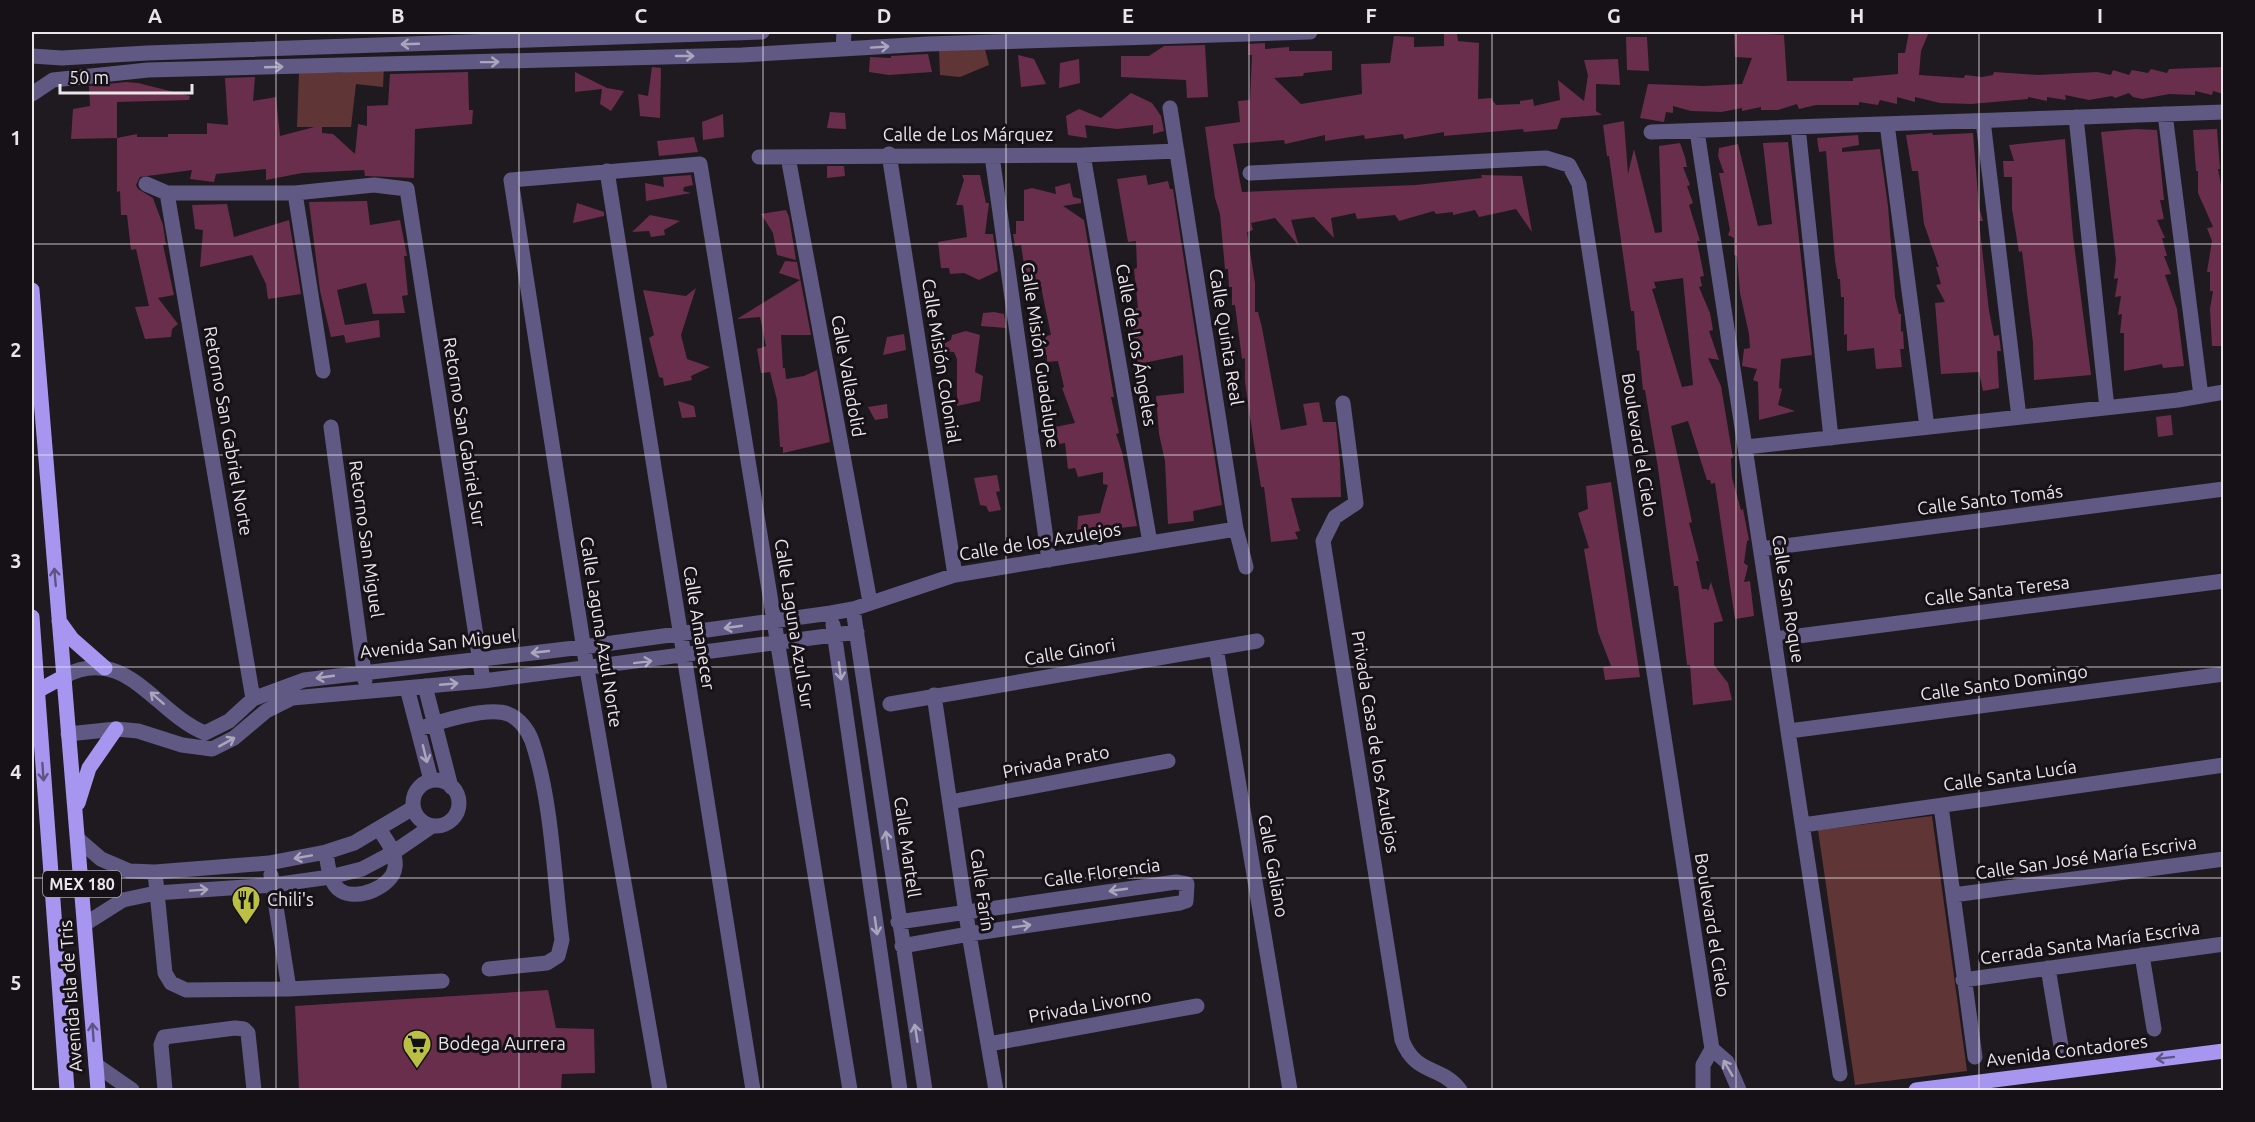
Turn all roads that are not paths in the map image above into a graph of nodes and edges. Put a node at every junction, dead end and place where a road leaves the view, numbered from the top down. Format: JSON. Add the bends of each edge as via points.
{"nodes":[{"id":1,"x":762,"y":32,"type":"edge"},
{"id":2,"x":844,"y":32,"type":"edge"},
{"id":3,"x":1226,"y":32,"type":"edge"},
{"id":4,"x":1310,"y":32,"type":"edge"},
{"id":5,"x":447,"y":42,"type":"junction"},
{"id":6,"x":843,"y":49,"type":"junction"},
{"id":7,"x":147,"y":53,"type":"junction"},
{"id":8,"x":94,"y":56,"type":"junction"},
{"id":9,"x":32,"y":57,"type":"edge"},
{"id":10,"x":448,"y":63,"type":"junction"},
{"id":11,"x":148,"y":70,"type":"junction"},
{"id":12,"x":98,"y":74,"type":"junction"},
{"id":13,"x":32,"y":94,"type":"edge"},
{"id":14,"x":1170,"y":108,"type":"dead end"},
{"id":15,"x":2223,"y":112,"type":"edge"},
{"id":16,"x":2165,"y":114,"type":"junction"},
{"id":17,"x":2076,"y":117,"type":"junction"},
{"id":18,"x":1983,"y":121,"type":"junction"},
{"id":19,"x":1887,"y":124,"type":"junction"},
{"id":20,"x":1798,"y":127,"type":"junction"},
{"id":21,"x":1697,"y":131,"type":"junction"},
{"id":22,"x":1652,"y":132,"type":"dead end"},
{"id":23,"x":1177,"y":151,"type":"junction"},
{"id":24,"x":889,"y":154,"type":"junction"},
{"id":25,"x":1083,"y":155,"type":"junction"},
{"id":26,"x":992,"y":156,"type":"junction"},
{"id":27,"x":759,"y":157,"type":"dead end"},
{"id":28,"x":788,"y":157,"type":"junction"},
{"id":29,"x":607,"y":171,"type":"junction"},
{"id":30,"x":1250,"y":173,"type":"dead end"},
{"id":31,"x":146,"y":184,"type":"dead end"},
{"id":32,"x":168,"y":193,"type":"junction"},
{"id":33,"x":295,"y":193,"type":"junction"},
{"id":34,"x":32,"y":290,"type":"edge"},
{"id":35,"x":34,"y":352,"type":"edge"},
{"id":36,"x":323,"y":371,"type":"dead end"},
{"id":37,"x":35,"y":373,"type":"edge"},
{"id":38,"x":2223,"y":392,"type":"edge"},
{"id":39,"x":2201,"y":396,"type":"junction"},
{"id":40,"x":1343,"y":403,"type":"dead end"},
{"id":41,"x":2107,"y":408,"type":"junction"},
{"id":42,"x":2019,"y":417,"type":"junction"},
{"id":43,"x":331,"y":427,"type":"dead end"},
{"id":44,"x":1927,"y":428,"type":"junction"},
{"id":45,"x":1831,"y":438,"type":"junction"},
{"id":46,"x":1746,"y":447,"type":"junction"},
{"id":47,"x":2223,"y":489,"type":"edge"},
{"id":48,"x":1236,"y":529,"type":"junction"},
{"id":49,"x":1150,"y":543,"type":"junction"},
{"id":50,"x":1761,"y":549,"type":"junction"},
{"id":51,"x":1049,"y":560,"type":"junction"},
{"id":52,"x":1246,"y":567,"type":"dead end"},
{"id":53,"x":955,"y":575,"type":"junction"},
{"id":54,"x":2223,"y":581,"type":"edge"},
{"id":55,"x":870,"y":602,"type":"junction"},
{"id":56,"x":854,"y":609,"type":"junction"},
{"id":57,"x":831,"y":613,"type":"junction"},
{"id":58,"x":32,"y":617,"type":"edge"},
{"id":59,"x":59,"y":620,"type":"junction"},
{"id":60,"x":774,"y":621,"type":"junction"},
{"id":61,"x":857,"y":632,"type":"junction"},
{"id":62,"x":681,"y":634,"type":"junction"},
{"id":63,"x":834,"y":634,"type":"junction"},
{"id":64,"x":1775,"y":639,"type":"junction"},
{"id":65,"x":1257,"y":640,"type":"dead end"},
{"id":66,"x":777,"y":643,"type":"junction"},
{"id":67,"x":583,"y":647,"type":"junction"},
{"id":68,"x":1216,"y":648,"type":"junction"},
{"id":69,"x":684,"y":656,"type":"junction"},
{"id":70,"x":480,"y":659,"type":"junction"},
{"id":71,"x":105,"y":668,"type":"junction"},
{"id":72,"x":587,"y":669,"type":"junction"},
{"id":73,"x":364,"y":672,"type":"junction"},
{"id":74,"x":2223,"y":674,"type":"edge"},
{"id":75,"x":63,"y":677,"type":"junction"},
{"id":76,"x":483,"y":681,"type":"junction"},
{"id":77,"x":425,"y":686,"type":"junction"},
{"id":78,"x":407,"y":688,"type":"junction"},
{"id":79,"x":367,"y":691,"type":"junction"},
{"id":80,"x":34,"y":693,"type":"edge"},
{"id":81,"x":934,"y":695,"type":"junction"},
{"id":82,"x":253,"y":699,"type":"junction"},
{"id":83,"x":890,"y":704,"type":"dead end"},
{"id":84,"x":435,"y":724,"type":"junction"},
{"id":85,"x":116,"y":729,"type":"junction"},
{"id":86,"x":418,"y":729,"type":"junction"},
{"id":87,"x":1789,"y":731,"type":"junction"},
{"id":88,"x":36,"y":732,"type":"edge"},
{"id":89,"x":68,"y":734,"type":"junction"},
{"id":90,"x":1168,"y":761,"type":"dead end"},
{"id":91,"x":2223,"y":765,"type":"edge"},
{"id":92,"x":431,"y":780,"type":"junction"},
{"id":93,"x":452,"y":787,"type":"junction"},
{"id":94,"x":950,"y":802,"type":"junction"},
{"id":95,"x":1941,"y":806,"type":"junction"},
{"id":96,"x":413,"y":808,"type":"junction"},
{"id":97,"x":76,"y":809,"type":"junction"},
{"id":98,"x":1803,"y":825,"type":"junction"},
{"id":99,"x":432,"y":826,"type":"junction"},
{"id":100,"x":379,"y":829,"type":"junction"},
{"id":101,"x":79,"y":840,"type":"junction"},
{"id":102,"x":326,"y":852,"type":"junction"},
{"id":103,"x":393,"y":852,"type":"junction"},
{"id":104,"x":2223,"y":859,"type":"edge"},
{"id":105,"x":268,"y":863,"type":"junction"},
{"id":106,"x":890,"y":865,"type":"junction"},
{"id":107,"x":868,"y":869,"type":"junction"},
{"id":108,"x":155,"y":872,"type":"junction"},
{"id":109,"x":330,"y":877,"type":"junction"},
{"id":110,"x":273,"y":885,"type":"junction"},
{"id":111,"x":156,"y":893,"type":"junction"},
{"id":112,"x":1953,"y":895,"type":"junction"},
{"id":113,"x":1077,"y":896,"type":"junction"},
{"id":114,"x":966,"y":911,"type":"junction"},
{"id":115,"x":1082,"y":917,"type":"junction"},
{"id":116,"x":898,"y":922,"type":"junction"},
{"id":117,"x":85,"y":924,"type":"junction"},
{"id":118,"x":969,"y":934,"type":"junction"},
{"id":119,"x":2223,"y":944,"type":"edge"},
{"id":120,"x":902,"y":946,"type":"junction"},
{"id":121,"x":2142,"y":955,"type":"junction"},
{"id":122,"x":2048,"y":968,"type":"junction"},
{"id":123,"x":489,"y":969,"type":"dead end"},
{"id":124,"x":1963,"y":980,"type":"junction"},
{"id":125,"x":442,"y":981,"type":"dead end"},
{"id":126,"x":908,"y":983,"type":"junction"},
{"id":127,"x":886,"y":988,"type":"junction"},
{"id":128,"x":289,"y":989,"type":"junction"},
{"id":129,"x":1197,"y":1006,"type":"dead end"},
{"id":130,"x":2154,"y":1029,"type":"dead end"},
{"id":131,"x":989,"y":1044,"type":"junction"},
{"id":132,"x":2061,"y":1046,"type":"dead end"},
{"id":133,"x":1712,"y":1049,"type":"junction"},
{"id":134,"x":2223,"y":1051,"type":"edge"},
{"id":135,"x":1975,"y":1057,"type":"dead end"},
{"id":136,"x":96,"y":1065,"type":"junction"},
{"id":137,"x":1840,"y":1074,"type":"dead end"},
{"id":138,"x":1446,"y":1084,"type":"edge"},
{"id":139,"x":68,"y":1090,"type":"edge"},
{"id":140,"x":98,"y":1090,"type":"edge"},
{"id":141,"x":132,"y":1090,"type":"edge"},
{"id":142,"x":165,"y":1090,"type":"edge"},
{"id":143,"x":254,"y":1090,"type":"edge"},
{"id":144,"x":660,"y":1090,"type":"edge"},
{"id":145,"x":753,"y":1090,"type":"edge"},
{"id":146,"x":849,"y":1090,"type":"edge"},
{"id":147,"x":900,"y":1090,"type":"edge"},
{"id":148,"x":925,"y":1090,"type":"edge"},
{"id":149,"x":996,"y":1090,"type":"edge"},
{"id":150,"x":1290,"y":1090,"type":"edge"},
{"id":151,"x":1460,"y":1090,"type":"edge"},
{"id":152,"x":1703,"y":1090,"type":"edge"},
{"id":153,"x":1739,"y":1090,"type":"edge"},
{"id":154,"x":1917,"y":1090,"type":"edge"}],
"edges":[{"from":1,"to":5,"type":"street"},
{"from":2,"to":6,"type":"street"},
{"from":3,"to":4,"type":"street"},
{"from":6,"to":3,"type":"street","one_way":true},
{"from":5,"to":7,"type":"street","one_way":true},
{"from":5,"to":10,"type":"street"},
{"from":10,"to":6,"type":"street","one_way":true},
{"from":7,"to":8,"type":"street"},
{"from":7,"to":11,"type":"street"},
{"from":8,"to":9,"type":"street"},
{"from":8,"to":12,"type":"street"},
{"from":11,"to":10,"type":"street","one_way":true},
{"from":11,"to":12,"type":"street"},
{"from":12,"to":13,"type":"street","via":[[53,80]]},
{"from":14,"to":23,"type":"street","name":"Calle Quinta Real"},
{"from":15,"to":16,"type":"street"},
{"from":16,"to":17,"type":"street"},
{"from":16,"to":39,"type":"street"},
{"from":17,"to":18,"type":"street"},
{"from":17,"to":41,"type":"street"},
{"from":18,"to":19,"type":"street"},
{"from":18,"to":42,"type":"street"},
{"from":19,"to":20,"type":"street"},
{"from":19,"to":44,"type":"street"},
{"from":20,"to":21,"type":"street"},
{"from":20,"to":45,"type":"street"},
{"from":21,"to":22,"type":"street"},
{"from":21,"to":46,"type":"street","name":"Calle San Roque"},
{"from":23,"to":25,"type":"street","name":"Calle de Los Márquez"},
{"from":23,"to":48,"type":"street","name":"Calle Quinta Real"},
{"from":24,"to":26,"type":"street","name":"Calle de Los Márquez"},
{"from":24,"to":28,"type":"street","name":"Calle de Los Márquez"},
{"from":24,"to":53,"type":"street","name":"Calle Misión Colonial"},
{"from":25,"to":26,"type":"street","name":"Calle de Los Márquez"},
{"from":25,"to":49,"type":"street","name":"Calle de Los Ángeles"},
{"from":26,"to":51,"type":"street","name":"Calle Misión Guadalupe"},
{"from":27,"to":28,"type":"street","name":"Calle de Los Márquez"},
{"from":28,"to":55,"type":"street","name":"Calle Valladolid"},
{"from":29,"to":60,"type":"street","name":"Calle Laguna Azul Sur","via":[[700,164]]},
{"from":29,"to":62,"type":"street","name":"Calle Amanecer"},
{"from":29,"to":67,"type":"street","name":"Calle Laguna Azul Norte","via":[[511,180]]},
{"from":30,"to":133,"type":"street","name":"Boulevard el Cielo","via":[[1546,158],[1569,165],[1579,184]]},
{"from":31,"to":32,"type":"street"},
{"from":32,"to":33,"type":"street"},
{"from":32,"to":82,"type":"street","name":"Retorno San Gabriel Norte"},
{"from":33,"to":36,"type":"street"},
{"from":33,"to":70,"type":"street","name":"Retorno San Gabriel Sur","via":[[374,185],[407,189]]},
{"from":34,"to":35,"type":"main road","name":"Avenida Isla de Tris","number":"MEX 180"},
{"from":35,"to":37,"type":"main road","name":"Avenida Isla de Tris","number":"MEX 180"},
{"from":59,"to":37,"type":"main road","name":"Avenida Isla de Tris","number":"MEX 180","one_way":true},
{"from":38,"to":39,"type":"street"},
{"from":39,"to":41,"type":"street"},
{"from":40,"to":138,"type":"street","name":"Privada Casa de los Azulejos","via":[[1356,503],[1335,517],[1323,541],[1402,1040],[1409,1057]]},
{"from":41,"to":42,"type":"street"},
{"from":42,"to":44,"type":"street"},
{"from":43,"to":73,"type":"street","name":"Retorno San Miguel"},
{"from":44,"to":45,"type":"street"},
{"from":45,"to":46,"type":"street"},
{"from":46,"to":50,"type":"street","name":"Calle San Roque"},
{"from":47,"to":50,"type":"street","name":"Calle Santo Tomás"},
{"from":48,"to":49,"type":"street","name":"Calle de los Azulejos"},
{"from":48,"to":52,"type":"street","name":"Calle Quinta Real"},
{"from":49,"to":51,"type":"street","name":"Calle de los Azulejos"},
{"from":50,"to":64,"type":"street","name":"Calle San Roque"},
{"from":51,"to":53,"type":"street","name":"Calle de los Azulejos"},
{"from":53,"to":55,"type":"street","name":"Calle de los Azulejos"},
{"from":54,"to":64,"type":"street","name":"Calle Santa Teresa"},
{"from":55,"to":56,"type":"street","name":"Calle de los Azulejos"},
{"from":56,"to":57,"type":"street","name":"Avenida San Miguel"},
{"from":56,"to":61,"type":"street","name":"Calle Martell"},
{"from":57,"to":60,"type":"street","name":"Avenida San Miguel"},
{"from":57,"to":63,"type":"street"},
{"from":58,"to":80,"type":"main road","name":"Avenida Isla de Tris","number":"MEX 180"},
{"from":59,"to":71,"type":"main road","via":[[72,639]]},
{"from":59,"to":75,"type":"main road","name":"Avenida Isla de Tris","number":"MEX 180"},
{"from":60,"to":62,"type":"street","name":"Avenida San Miguel","one_way":true},
{"from":60,"to":66,"type":"street","name":"Calle Laguna Azul Sur"},
{"from":61,"to":63,"type":"street"},
{"from":106,"to":61,"type":"street","name":"Calle Martell","one_way":true},
{"from":62,"to":67,"type":"street","name":"Avenida San Miguel"},
{"from":62,"to":69,"type":"street","name":"Calle Amanecer"},
{"from":63,"to":66,"type":"street"},
{"from":63,"to":107,"type":"street","one_way":true},
{"from":64,"to":87,"type":"street","name":"Calle San Roque"},
{"from":65,"to":68,"type":"street","name":"Calle Ginori"},
{"from":66,"to":69,"type":"street"},
{"from":66,"to":146,"type":"street","name":"Calle Laguna Azul Sur"},
{"from":67,"to":70,"type":"street","name":"Avenida San Miguel","one_way":true},
{"from":67,"to":72,"type":"street","name":"Calle Laguna Azul Norte"},
{"from":68,"to":81,"type":"street","name":"Calle Ginori"},
{"from":68,"to":150,"type":"street","name":"Calle Galiano"},
{"from":72,"to":69,"type":"street","one_way":true},
{"from":69,"to":145,"type":"street","name":"Calle Amanecer"},
{"from":70,"to":73,"type":"street","name":"Avenida San Miguel"},
{"from":70,"to":76,"type":"street","name":"Retorno San Gabriel Sur"},
{"from":71,"to":75,"type":"street","name":"Avenida San Miguel","via":[[80,667]]},
{"from":82,"to":71,"type":"street","name":"Avenida San Miguel","one_way":true,"via":[[229,721],[205,733],[189,726],[141,685]]},
{"from":72,"to":76,"type":"street"},
{"from":72,"to":144,"type":"street","name":"Calle Laguna Azul Norte"},
{"from":73,"to":79,"type":"street","name":"Retorno San Miguel"},
{"from":73,"to":82,"type":"street","name":"Avenida San Miguel","one_way":true,"via":[[304,680]]},
{"from":74,"to":87,"type":"street","name":"Calle Santo Domingo"},
{"from":75,"to":80,"type":"main road"},
{"from":75,"to":89,"type":"main road","name":"Avenida Isla de Tris","number":"MEX 180"},
{"from":77,"to":76,"type":"street","one_way":true},
{"from":77,"to":78,"type":"street"},
{"from":77,"to":84,"type":"street"},
{"from":78,"to":79,"type":"street"},
{"from":78,"to":86,"type":"street"},
{"from":85,"to":79,"type":"street","one_way":true,"via":[[212,749],[234,738],[266,711],[292,698]]},
{"from":80,"to":88,"type":"main road","name":"Avenida Isla de Tris","number":"MEX 180"},
{"from":81,"to":83,"type":"street","name":"Calle Ginori"},
{"from":81,"to":94,"type":"street","name":"Calle Farín"},
{"from":84,"to":86,"type":"street"},
{"from":84,"to":93,"type":"street"},
{"from":84,"to":123,"type":"street","via":[[488,712],[508,714],[523,724],[531,739],[543,783],[562,940],[558,956],[547,963]]},
{"from":85,"to":89,"type":"street"},
{"from":85,"to":97,"type":"main road","via":[[89,768]]},
{"from":86,"to":92,"type":"street","one_way":true},
{"from":87,"to":98,"type":"street","name":"Calle San Roque"},
{"from":88,"to":89,"type":"main road"},
{"from":88,"to":139,"type":"main road","name":"Avenida Isla de Tris","number":"MEX 180","one_way":true},
{"from":89,"to":97,"type":"main road","name":"Avenida Isla de Tris","number":"MEX 180"},
{"from":90,"to":94,"type":"street","name":"Privada Prato"},
{"from":91,"to":95,"type":"street","name":"Calle Santa Lucía"},
{"from":92,"to":93,"type":"street"},
{"from":92,"to":96,"type":"street","via":[[419,788]]},
{"from":93,"to":99,"type":"street","via":[[458,800],[456,814],[446,824]]},
{"from":94,"to":114,"type":"street","name":"Calle Farín"},
{"from":95,"to":98,"type":"street","name":"Calle Santa Lucía"},
{"from":95,"to":112,"type":"street"},
{"from":96,"to":99,"type":"street","via":[[420,820]]},
{"from":96,"to":100,"type":"street"},
{"from":97,"to":101,"type":"main road","name":"Avenida Isla de Tris","number":"MEX 180"},
{"from":98,"to":137,"type":"street","name":"Calle San Roque"},
{"from":99,"to":103,"type":"street"},
{"from":100,"to":102,"type":"street"},
{"from":100,"to":103,"type":"street"},
{"from":101,"to":108,"type":"street","via":[[101,859],[129,871]]},
{"from":101,"to":117,"type":"main road","name":"Avenida Isla de Tris","number":"MEX 180"},
{"from":102,"to":105,"type":"street","one_way":true},
{"from":102,"to":109,"type":"street"},
{"from":103,"to":109,"type":"street","via":[[362,869]]},
{"from":103,"to":109,"type":"street","via":[[395,868],[386,884],[368,892],[353,895],[339,891]]},
{"from":104,"to":112,"type":"street","name":"Calle San José María Escriva"},
{"from":105,"to":108,"type":"street"},
{"from":105,"to":110,"type":"street"},
{"from":106,"to":107,"type":"street"},
{"from":106,"to":116,"type":"street","name":"Calle Martell"},
{"from":107,"to":127,"type":"street","one_way":true},
{"from":108,"to":111,"type":"street"},
{"from":109,"to":110,"type":"street"},
{"from":111,"to":110,"type":"street","one_way":true},
{"from":110,"to":128,"type":"street"},
{"from":111,"to":117,"type":"street","via":[[123,900]]},
{"from":111,"to":128,"type":"street","via":[[165,974],[171,983],[186,990]]},
{"from":112,"to":124,"type":"street"},
{"from":113,"to":114,"type":"street","name":"Calle Florencia"},
{"from":113,"to":115,"type":"street"},
{"from":115,"to":113,"type":"street","name":"Calle Florencia","one_way":true,"via":[[1186,901],[1187,884],[1176,882]]},
{"from":114,"to":116,"type":"street","name":"Calle Florencia"},
{"from":114,"to":118,"type":"street","name":"Calle Farín"},
{"from":118,"to":115,"type":"street","name":"Calle Florencia","one_way":true},
{"from":116,"to":120,"type":"street","name":"Calle Martell"},
{"from":136,"to":117,"type":"main road","name":"Avenida Isla de Tris","number":"MEX 180","one_way":true},
{"from":118,"to":120,"type":"street","name":"Calle Florencia"},
{"from":118,"to":131,"type":"street","name":"Calle Farín"},
{"from":119,"to":121,"type":"street","name":"Cerrada Santa María Escriva"},
{"from":120,"to":126,"type":"street","name":"Calle Martell"},
{"from":121,"to":122,"type":"street","name":"Cerrada Santa María Escriva"},
{"from":121,"to":130,"type":"street"},
{"from":122,"to":124,"type":"street","name":"Cerrada Santa María Escriva"},
{"from":122,"to":132,"type":"street"},
{"from":124,"to":135,"type":"street"},
{"from":125,"to":128,"type":"street"},
{"from":126,"to":127,"type":"street"},
{"from":148,"to":126,"type":"street","name":"Calle Martell","one_way":true},
{"from":127,"to":147,"type":"street"},
{"from":129,"to":131,"type":"street","name":"Privada Livorno"},
{"from":131,"to":149,"type":"street","name":"Calle Farín"},
{"from":133,"to":152,"type":"street","name":"Boulevard el Cielo","via":[[1703,1065]]},
{"from":153,"to":133,"type":"street","one_way":true,"via":[[1727,1062]]},
{"from":134,"to":154,"type":"main road","name":"Avenida Contadores","one_way":true},
{"from":136,"to":140,"type":"main road","name":"Avenida Isla de Tris","number":"MEX 180"},
{"from":136,"to":141,"type":"street"},
{"from":138,"to":151,"type":"street"},
{"from":142,"to":143,"type":"street","via":[[161,1045],[164,1037],[235,1028],[248,1033]]}]}
